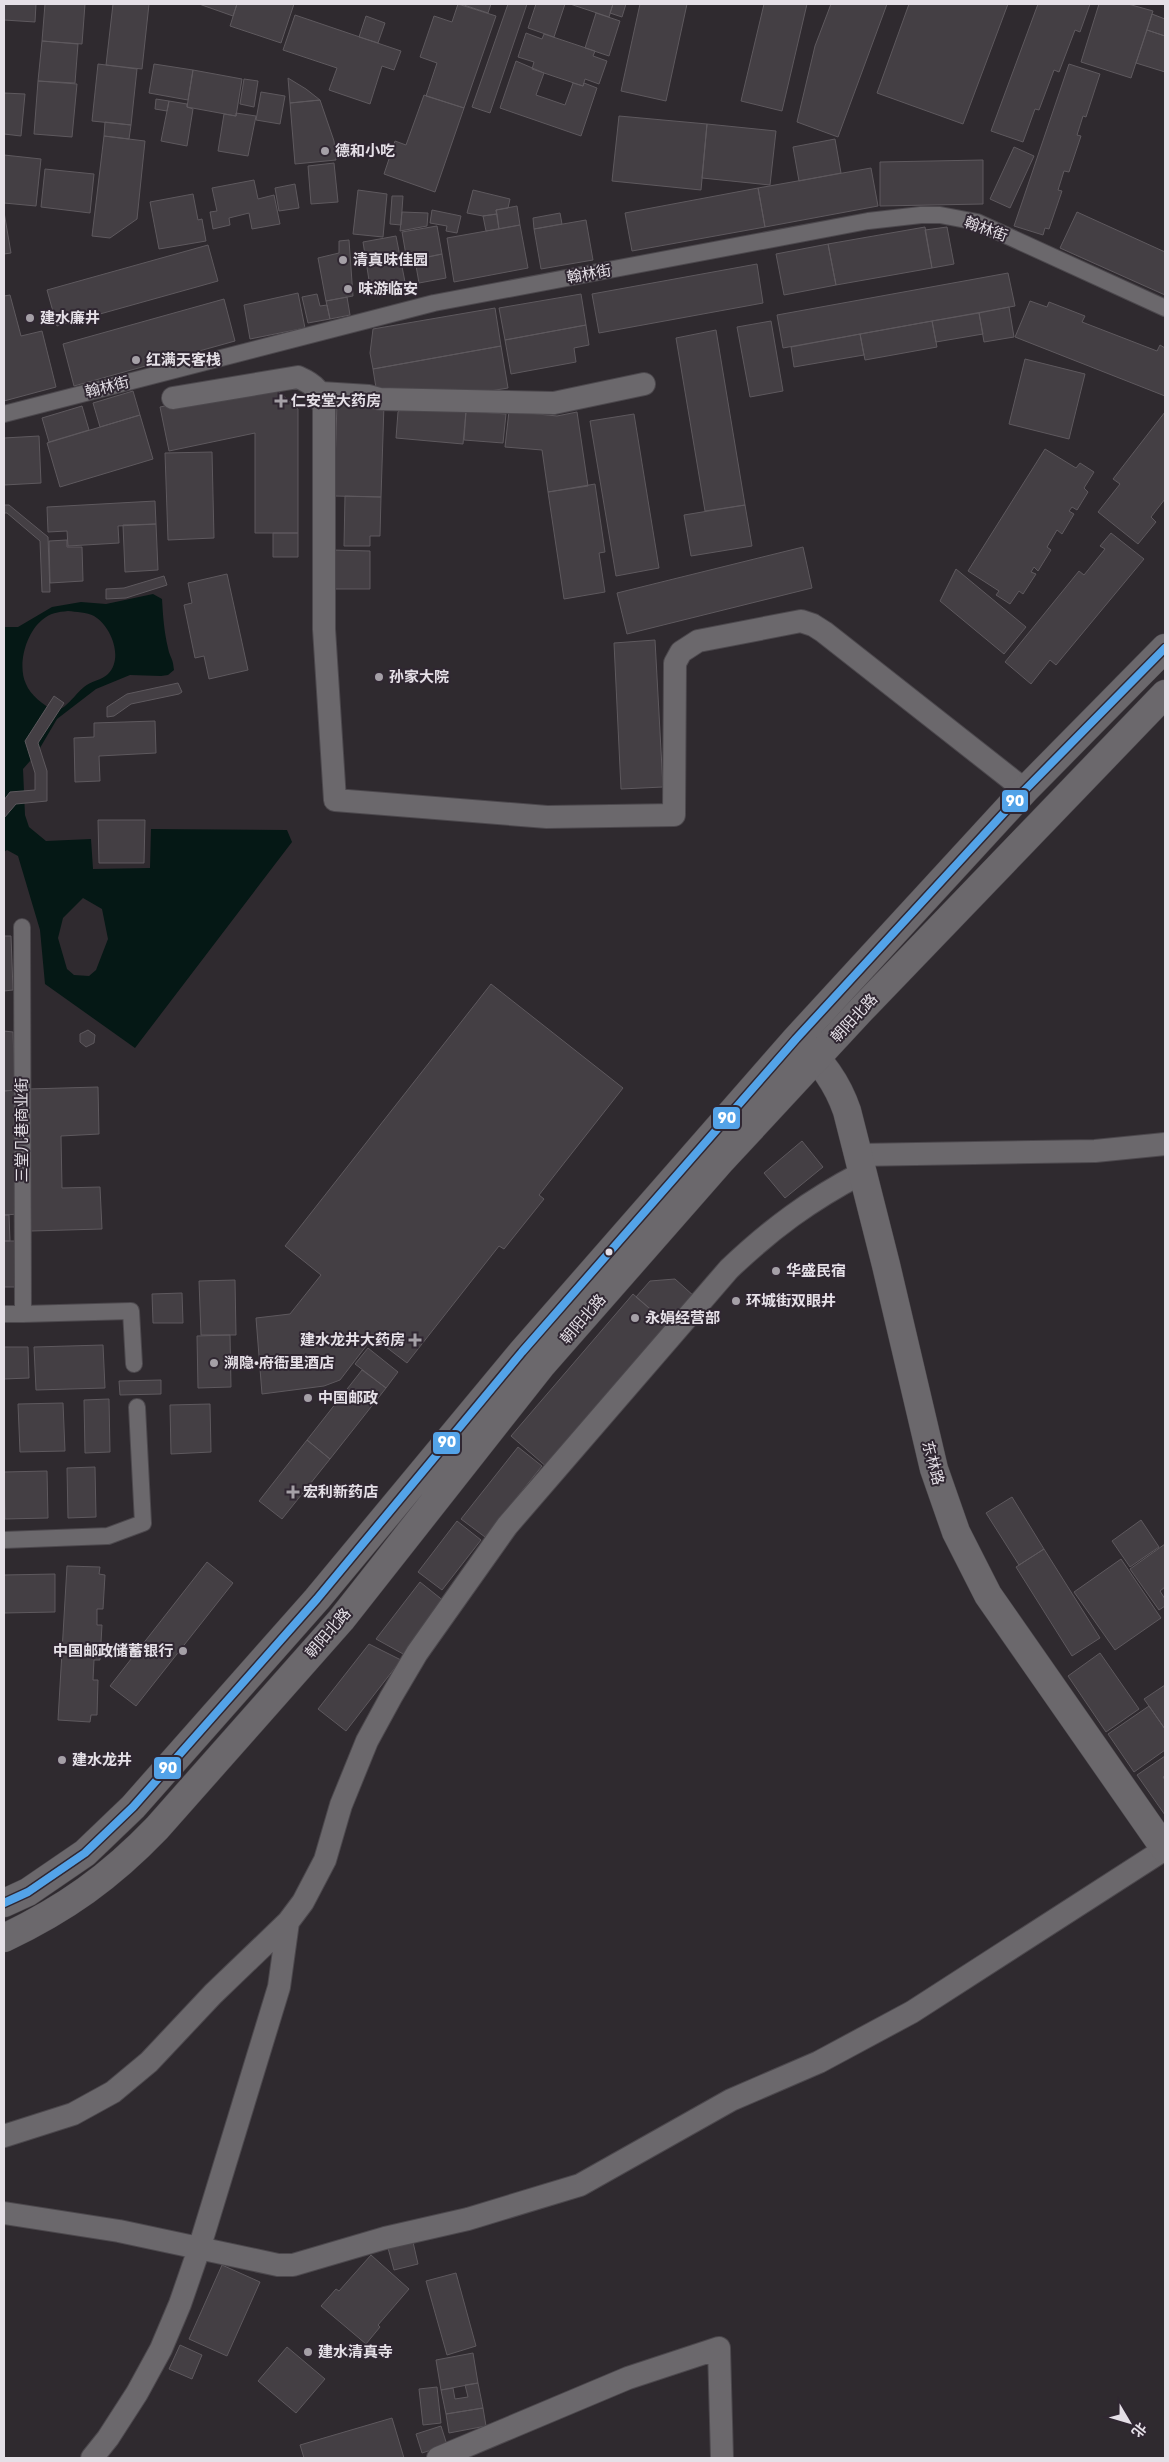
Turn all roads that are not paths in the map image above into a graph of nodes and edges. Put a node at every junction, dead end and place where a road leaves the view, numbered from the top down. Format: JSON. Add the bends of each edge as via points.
{"nodes":[{"id":1,"x":1165,"y":308,"type":"edge"},
{"id":2,"x":644,"y":384,"type":"dead end"},
{"id":3,"x":321,"y":393,"type":"junction"},
{"id":4,"x":173,"y":398,"type":"dead end"},
{"id":5,"x":4,"y":414,"type":"edge"},
{"id":6,"x":1165,"y":648,"type":"edge"},
{"id":7,"x":1165,"y":694,"type":"edge"},
{"id":8,"x":1025,"y":790,"type":"junction"},
{"id":9,"x":22,"y":927,"type":"dead end"},
{"id":10,"x":796,"y":1039,"type":"junction"},
{"id":11,"x":817,"y":1057,"type":"junction"},
{"id":12,"x":1165,"y":1144,"type":"edge"},
{"id":13,"x":860,"y":1164,"type":"junction"},
{"id":14,"x":4,"y":1314,"type":"edge"},
{"id":15,"x":23,"y":1314,"type":"junction"},
{"id":16,"x":134,"y":1364,"type":"dead end"},
{"id":17,"x":137,"y":1407,"type":"dead end"},
{"id":18,"x":4,"y":1540,"type":"edge"},
{"id":19,"x":1165,"y":1849,"type":"edge"},
{"id":20,"x":4,"y":1903,"type":"edge"},
{"id":21,"x":288,"y":1922,"type":"junction"},
{"id":22,"x":4,"y":1938,"type":"edge"},
{"id":23,"x":4,"y":2136,"type":"edge"},
{"id":24,"x":4,"y":2213,"type":"edge"},
{"id":25,"x":199,"y":2249,"type":"junction"},
{"id":26,"x":92,"y":2458,"type":"edge"},
{"id":27,"x":438,"y":2458,"type":"edge"},
{"id":28,"x":722,"y":2458,"type":"edge"}],
"edges":[{"from":1,"to":5,"type":"street","name":"翰林街","via":[[977,222],[921,215],[868,221],[434,303]]},
{"from":2,"to":3,"type":"street","via":[[554,403],[380,399]]},
{"from":3,"to":4,"type":"street","via":[[307,380],[298,377]]},
{"from":3,"to":8,"type":"street","via":[[324,419],[324,629],[335,800],[547,817],[674,815],[675,663],[681,652],[698,641],[801,621],[824,632]]},
{"from":6,"to":8,"type":"main road","name":"朝阳北路"},
{"from":7,"to":11,"type":"main road","name":"朝阳北路"},
{"from":8,"to":10,"type":"main road","name":"朝阳北路"},
{"from":9,"to":15,"type":"street","name":"三堂几巷商业街"},
{"from":10,"to":11,"type":"main road","name":"东林路"},
{"from":10,"to":20,"type":"main road","name":"朝阳北路","via":[[522,1352],[317,1599],[133,1807],[78,1858],[28,1892]]},
{"from":11,"to":13,"type":"main road","name":"东林路","via":[[840,1092]]},
{"from":11,"to":22,"type":"main road","name":"朝阳北路","via":[[541,1366],[341,1620],[157,1828],[125,1860],[75,1900],[43,1920]]},
{"from":12,"to":13,"type":"street"},
{"from":13,"to":19,"type":"main road","name":"东林路","via":[[934,1470],[956,1532],[988,1595]]},
{"from":13,"to":21,"type":"street","via":[[765,1235],[729,1269],[507,1526],[422,1646],[391,1697],[353,1773],[325,1860],[303,1902]]},
{"from":14,"to":15,"type":"street"},
{"from":15,"to":16,"type":"street","via":[[131,1311]]},
{"from":17,"to":18,"type":"street","via":[[143,1523],[108,1536]]},
{"from":19,"to":25,"type":"street","via":[[912,2012],[819,2062],[731,2100],[580,2185],[468,2219],[385,2238],[293,2265],[278,2265]]},
{"from":21,"to":23,"type":"street","via":[[149,2062],[113,2092],[73,2114]]},
{"from":21,"to":25,"type":"street","via":[[279,1987]]},
{"from":24,"to":25,"type":"street","via":[[119,2231]]},
{"from":25,"to":26,"type":"street","via":[[161,2349],[123,2416]]},
{"from":27,"to":28,"type":"street","via":[[628,2378],[719,2348]]}]}
